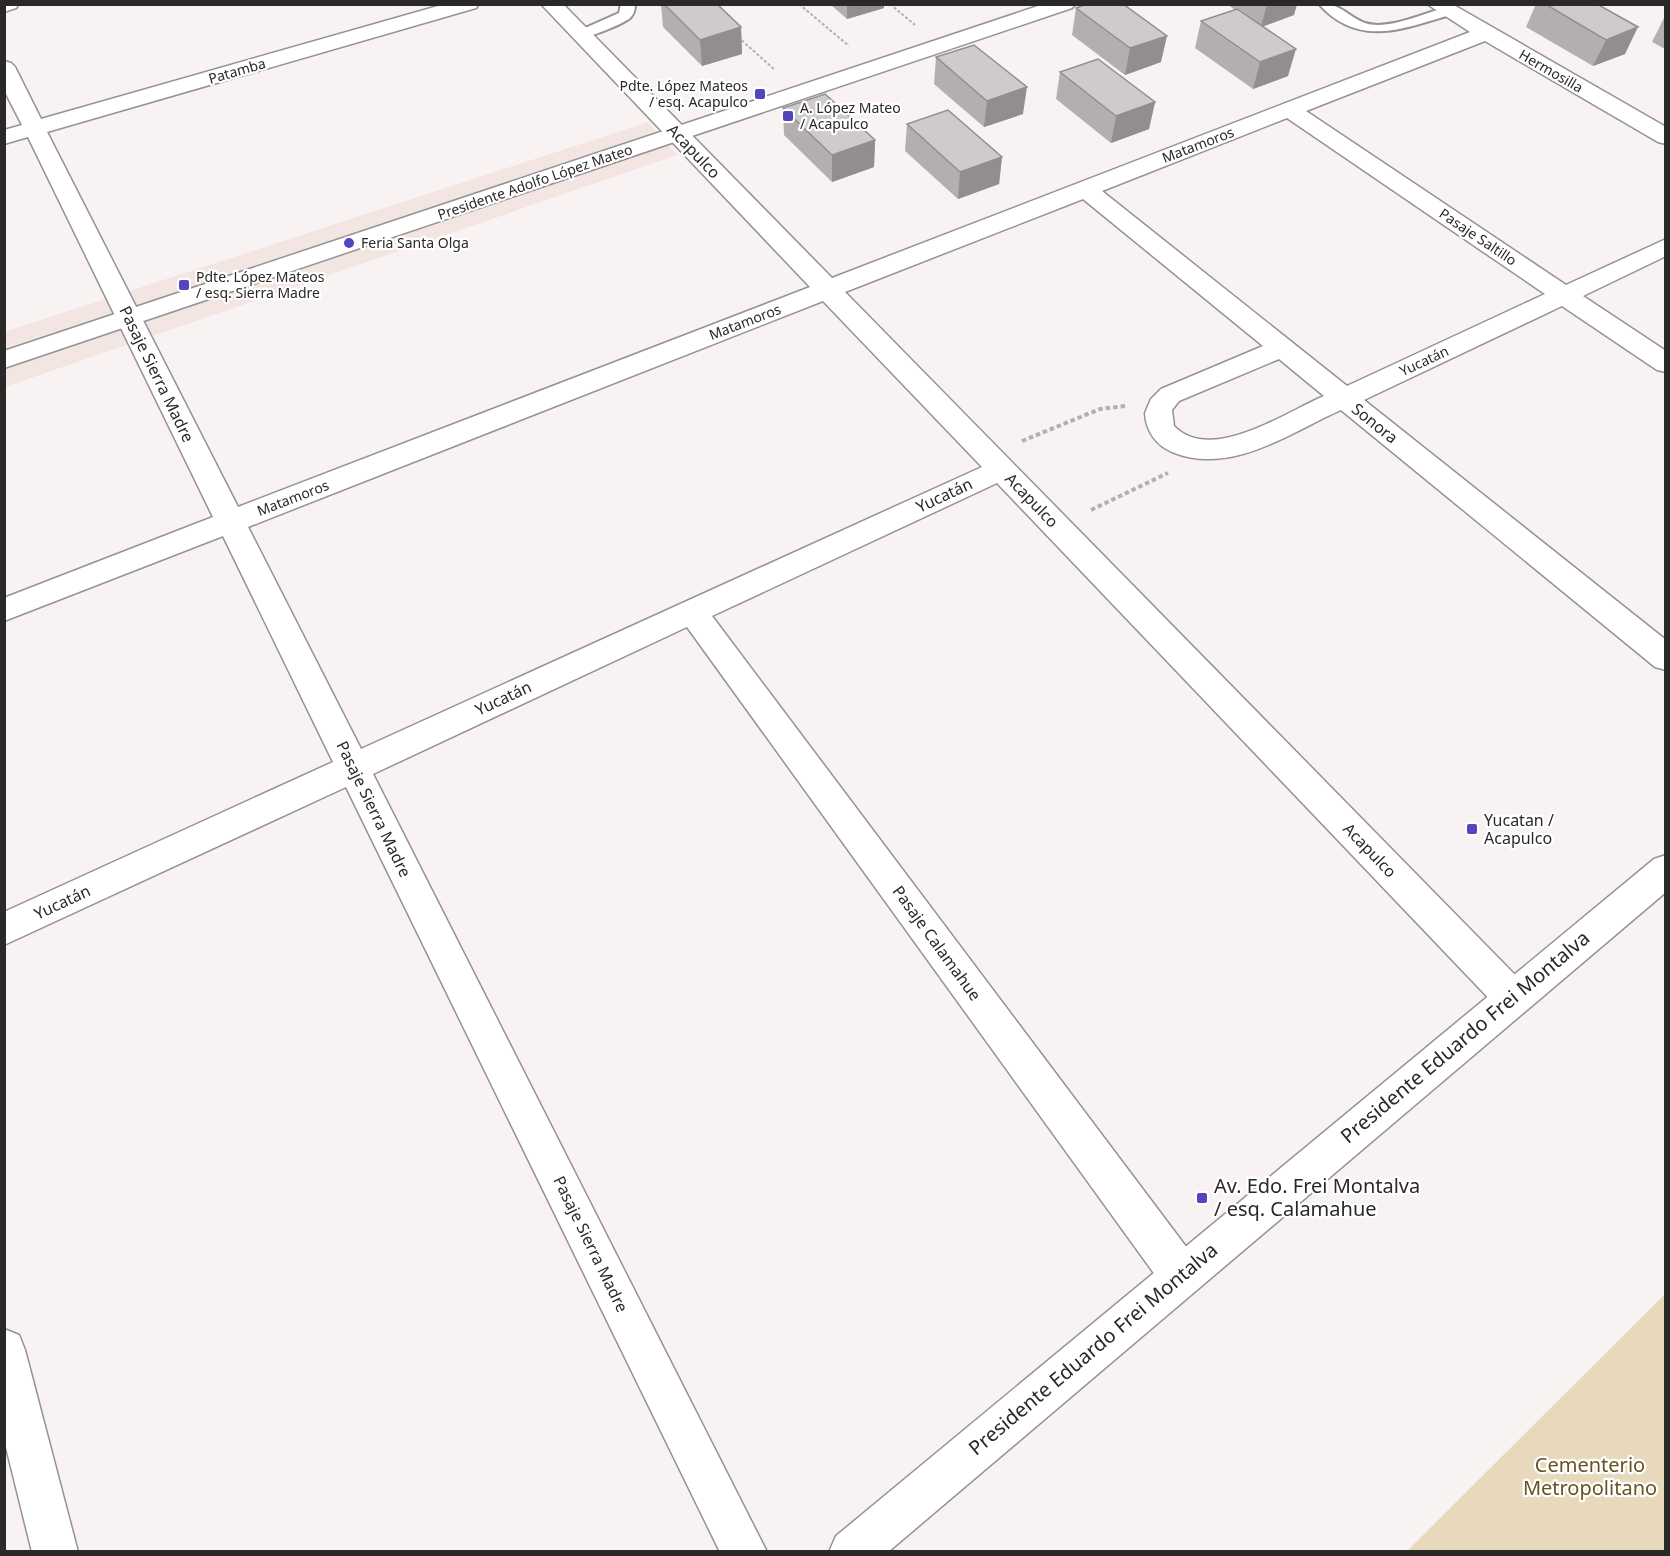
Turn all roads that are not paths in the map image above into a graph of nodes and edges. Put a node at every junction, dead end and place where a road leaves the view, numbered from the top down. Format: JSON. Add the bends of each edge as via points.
{"nodes":[{"id":1,"x":9,"y":4,"type":"edge"},
{"id":2,"x":469,"y":4,"type":"edge"},
{"id":3,"x":551,"y":4,"type":"edge"},
{"id":4,"x":628,"y":4,"type":"edge"},
{"id":5,"x":1065,"y":4,"type":"edge"},
{"id":6,"x":1325,"y":4,"type":"edge"},
{"id":7,"x":4,"y":6,"type":"edge"},
{"id":8,"x":1443,"y":8,"type":"edge"},
{"id":9,"x":1486,"y":33,"type":"junction"},
{"id":10,"x":581,"y":35,"type":"junction"},
{"id":11,"x":4,"y":67,"type":"edge"},
{"id":12,"x":1290,"y":110,"type":"junction"},
{"id":13,"x":35,"y":128,"type":"junction"},
{"id":14,"x":678,"y":134,"type":"junction"},
{"id":15,"x":4,"y":137,"type":"edge"},
{"id":16,"x":1665,"y":137,"type":"edge"},
{"id":17,"x":1085,"y":189,"type":"junction"},
{"id":18,"x":1665,"y":246,"type":"edge"},
{"id":19,"x":828,"y":289,"type":"junction"},
{"id":20,"x":1563,"y":295,"type":"junction"},
{"id":21,"x":129,"y":318,"type":"junction"},
{"id":22,"x":1281,"y":348,"type":"junction"},
{"id":23,"x":4,"y":360,"type":"edge"},
{"id":24,"x":1665,"y":364,"type":"edge"},
{"id":25,"x":1344,"y":399,"type":"junction"},
{"id":26,"x":995,"y":462,"type":"junction"},
{"id":27,"x":231,"y":522,"type":"junction"},
{"id":28,"x":4,"y":610,"type":"edge"},
{"id":29,"x":692,"y":611,"type":"junction"},
{"id":30,"x":1665,"y":658,"type":"edge"},
{"id":31,"x":353,"y":767,"type":"junction"},
{"id":32,"x":1665,"y":870,"type":"edge"},
{"id":33,"x":4,"y":929,"type":"edge"},
{"id":34,"x":1512,"y":997,"type":"junction"},
{"id":35,"x":1181,"y":1275,"type":"junction"},
{"id":36,"x":4,"y":1350,"type":"edge"},
{"id":37,"x":55,"y":1551,"type":"edge"},
{"id":38,"x":744,"y":1551,"type":"edge"},
{"id":39,"x":852,"y":1551,"type":"edge"}],
"edges":[{"from":1,"to":7,"type":"street"},
{"from":2,"to":13,"type":"street","name":"Patamba"},
{"from":3,"to":10,"type":"street","name":"Acapulco"},
{"from":4,"to":10,"type":"lane","via":[[624,16]]},
{"from":5,"to":14,"type":"street","name":"Presidente Adolfo López Mateo"},
{"from":6,"to":8,"type":"lane","via":[[1370,28],[1386,28]]},
{"from":8,"to":9,"type":"street","name":"Hermosilla"},
{"from":9,"to":12,"type":"street","name":"Matamoros"},
{"from":9,"to":16,"type":"street","name":"Hermosilla"},
{"from":10,"to":14,"type":"street","name":"Acapulco"},
{"from":11,"to":13,"type":"street","name":"Pasaje Sierra Madre"},
{"from":12,"to":17,"type":"street","name":"Matamoros"},
{"from":12,"to":20,"type":"street","name":"Pasaje Saltillo"},
{"from":13,"to":15,"type":"street","name":"Patamba"},
{"from":13,"to":21,"type":"street","name":"Pasaje Sierra Madre"},
{"from":14,"to":19,"type":"street","name":"Acapulco"},
{"from":14,"to":21,"type":"street","name":"Presidente Adolfo López Mateo"},
{"from":17,"to":19,"type":"street","name":"Matamoros"},
{"from":17,"to":22,"type":"street","name":"Sonora"},
{"from":18,"to":20,"type":"street","name":"Yucatán"},
{"from":19,"to":26,"type":"street","name":"Acapulco"},
{"from":19,"to":27,"type":"street","name":"Matamoros"},
{"from":20,"to":24,"type":"street","name":"Pasaje Saltillo"},
{"from":20,"to":25,"type":"street","name":"Yucatán"},
{"from":21,"to":23,"type":"street","name":"Presidente Adolfo López Mateo"},
{"from":21,"to":27,"type":"street","name":"Pasaje Sierra Madre"},
{"from":22,"to":25,"type":"street","name":"Sonora"},
{"from":22,"to":25,"type":"street","name":"Yucatán","via":[[1170,395],[1158,411],[1163,431],[1172,440],[1200,451],[1230,448]]},
{"from":25,"to":30,"type":"street","name":"Sonora"},
{"from":26,"to":29,"type":"street","name":"Yucatán"},
{"from":26,"to":34,"type":"street","name":"Acapulco"},
{"from":27,"to":28,"type":"street","name":"Matamoros"},
{"from":27,"to":31,"type":"street","name":"Pasaje Sierra Madre"},
{"from":29,"to":31,"type":"street","name":"Yucatán"},
{"from":29,"to":35,"type":"street","name":"Pasaje Calamahue"},
{"from":31,"to":33,"type":"street","name":"Yucatán"},
{"from":31,"to":38,"type":"street","name":"Pasaje Sierra Madre"},
{"from":32,"to":34,"type":"street","name":"Presidente Eduardo Frei Montalva"},
{"from":34,"to":35,"type":"street","name":"Presidente Eduardo Frei Montalva"},
{"from":35,"to":39,"type":"street","name":"Presidente Eduardo Frei Montalva"},
{"from":36,"to":37,"type":"street"}]}
